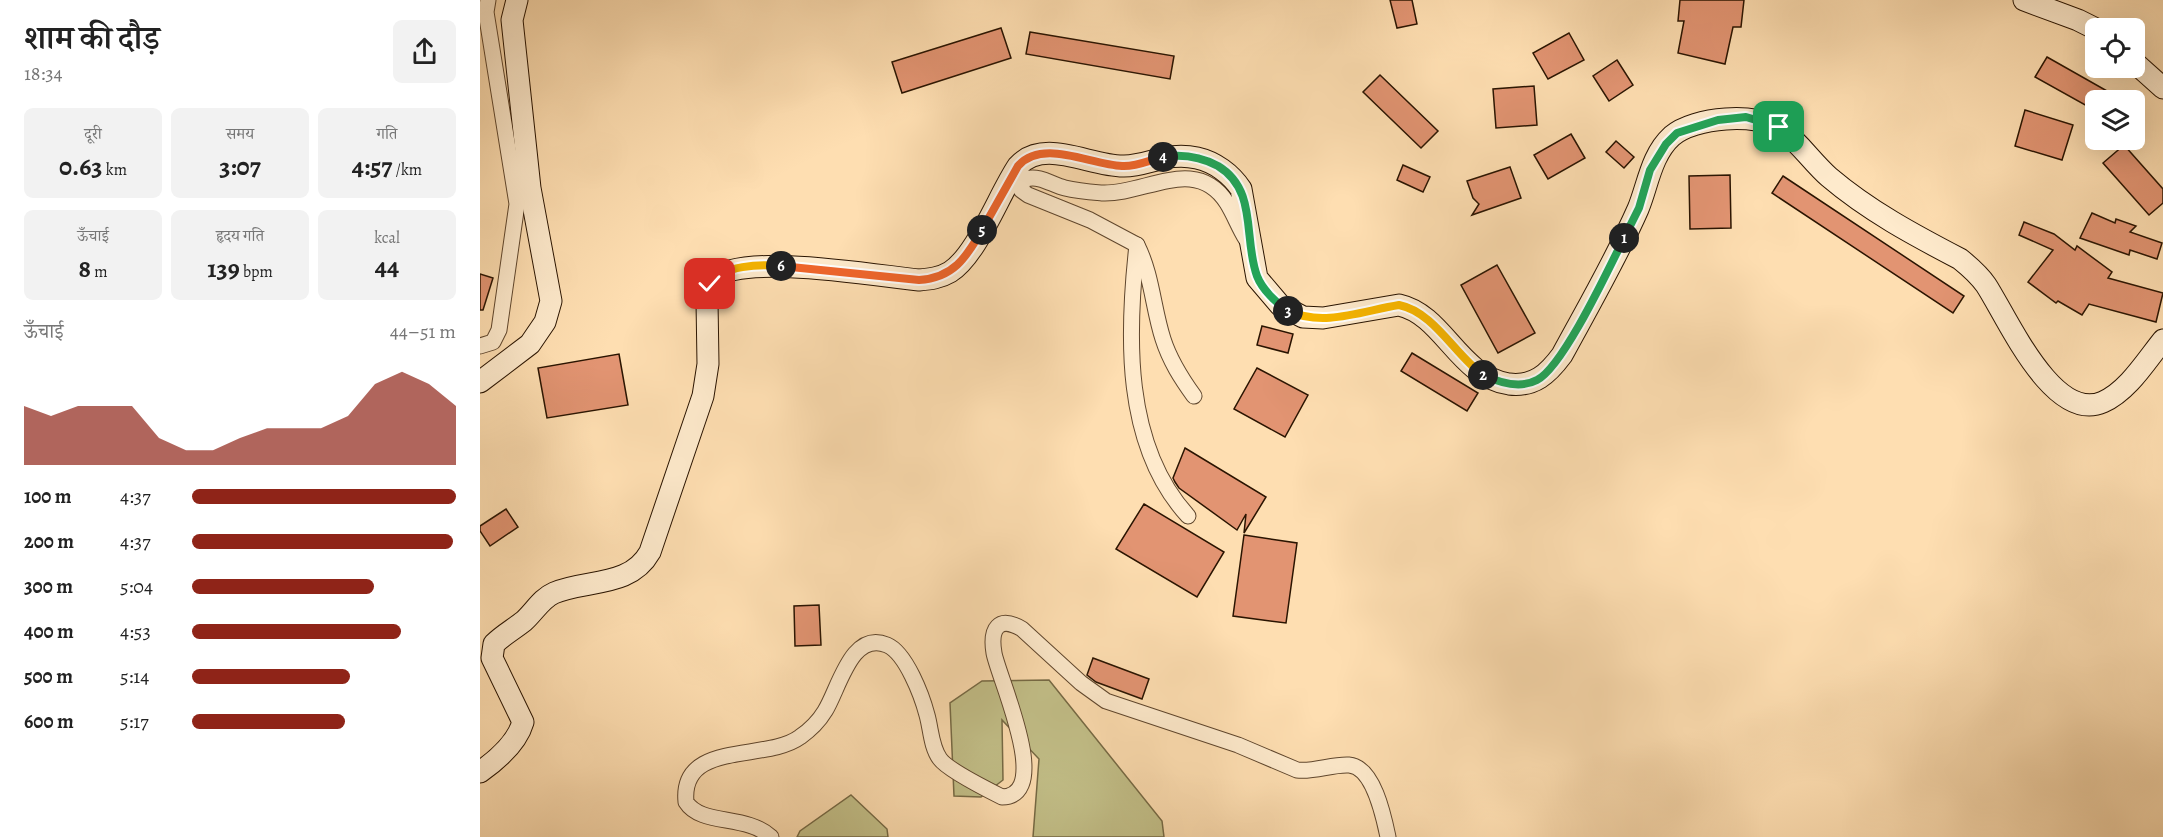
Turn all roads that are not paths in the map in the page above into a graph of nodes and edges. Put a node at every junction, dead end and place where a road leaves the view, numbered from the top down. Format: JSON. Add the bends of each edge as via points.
{"nodes":[{"id":1,"x":488,"y":0,"type":"edge"},
{"id":2,"x":517,"y":0,"type":"edge"},
{"id":3,"x":2024,"y":0,"type":"edge"},
{"id":4,"x":2085,"y":23,"type":"edge"},
{"id":5,"x":2145,"y":72,"type":"edge"},
{"id":6,"x":2163,"y":88,"type":"edge"},
{"id":7,"x":1137,"y":245,"type":"junction"},
{"id":8,"x":1252,"y":250,"type":"junction"},
{"id":9,"x":2163,"y":340,"type":"edge"},
{"id":10,"x":480,"y":346,"type":"edge"},
{"id":11,"x":480,"y":382,"type":"edge"},
{"id":12,"x":1194,"y":396,"type":"dead end"},
{"id":13,"x":1188,"y":516,"type":"dead end"},
{"id":14,"x":480,"y":772,"type":"edge"},
{"id":15,"x":771,"y":837,"type":"edge"},
{"id":16,"x":1388,"y":837,"type":"edge"}],
"edges":[{"from":1,"to":10,"type":"street","via":[[486,12],[517,204],[499,330],[493,342]]},
{"from":2,"to":11,"type":"main road","via":[[512,20],[530,188],[550,301],[545,322],[530,344]]},
{"from":3,"to":4,"type":"main road"},
{"from":5,"to":6,"type":"main road"},
{"from":7,"to":8,"type":"street","via":[[1028,195],[1020,186],[1032,177],[1066,188],[1106,193],[1170,179],[1198,180],[1226,202]]},
{"from":7,"to":12,"type":"street","via":[[1149,274],[1163,338],[1176,371]]},
{"from":7,"to":13,"type":"street","via":[[1130,339],[1135,390],[1146,441],[1164,485]]},
{"from":8,"to":9,"type":"main road","via":[[1257,278],[1289,311],[1303,317],[1323,318],[1399,305],[1408,307],[1485,376],[1519,385],[1535,382],[1562,355],[1639,208],[1650,170],[1671,137],[1718,120],[1746,117],[1779,127],[1829,177],[1872,211],[1972,269],[1985,282],[2041,375],[2060,394],[2077,403],[2102,403],[2127,384]]},
{"from":8,"to":14,"type":"main road","via":[[1241,189],[1211,163],[1197,158],[1168,157],[1113,166],[1044,154],[1025,159],[956,268],[934,279],[774,265],[717,276],[708,292],[708,364],[703,396],[650,552],[639,566],[613,581],[549,596],[494,644],[492,658],[523,722],[510,744]]},
{"from":15,"to":16,"type":"street","via":[[753,825],[697,813],[686,802],[687,782],[694,771],[716,758],[769,749],[800,737],[818,722],[851,657],[873,643],[895,649],[904,663],[923,700],[934,748],[941,761],[1002,797],[1019,790],[1023,779],[1019,729],[994,653],[993,632],[1003,624],[1014,624],[1091,691],[1119,706],[1238,745],[1297,770],[1346,765],[1357,768],[1376,793]]}]}
